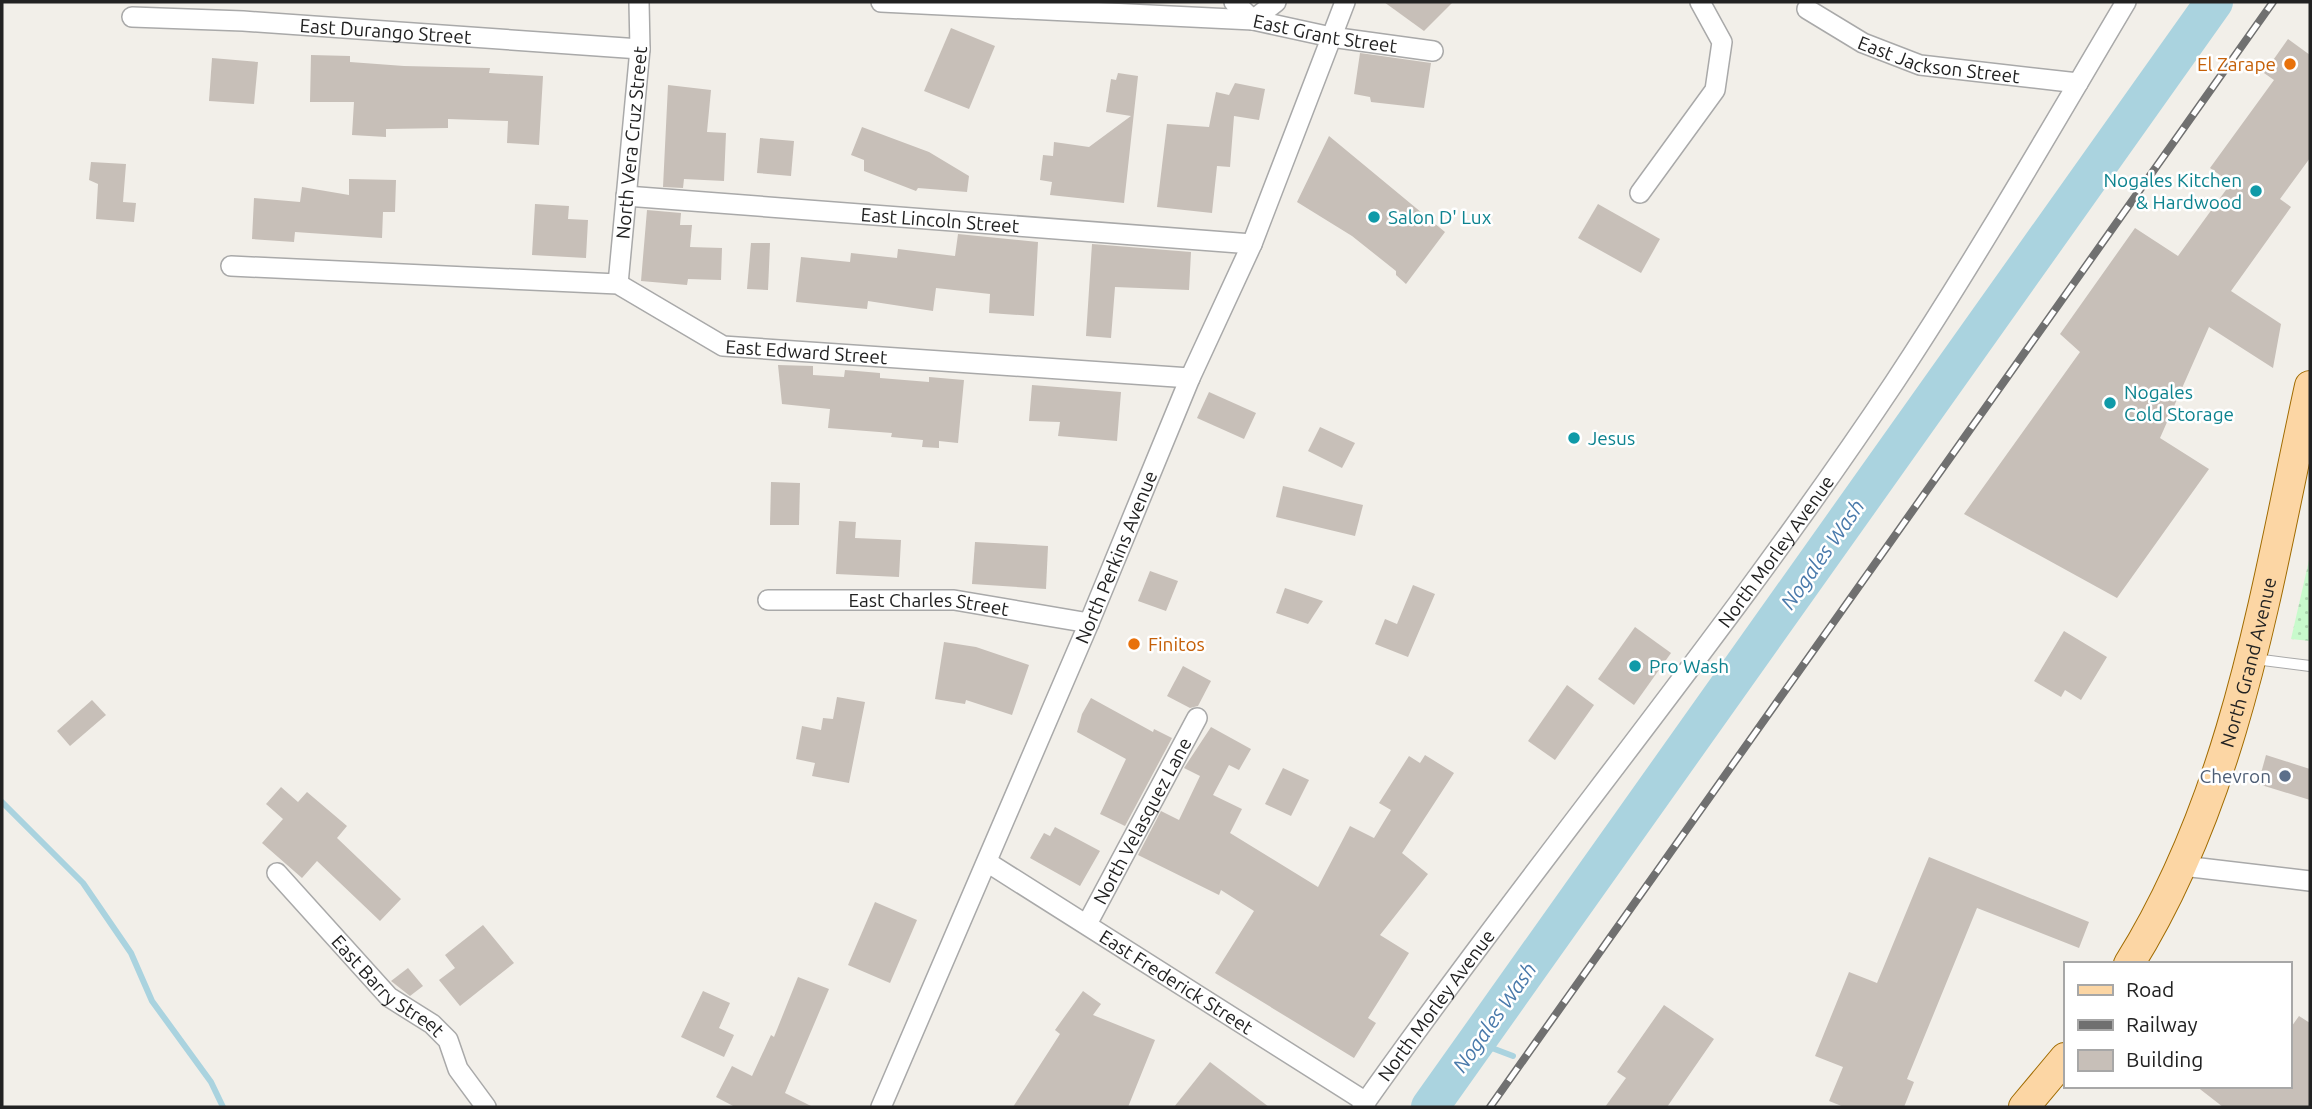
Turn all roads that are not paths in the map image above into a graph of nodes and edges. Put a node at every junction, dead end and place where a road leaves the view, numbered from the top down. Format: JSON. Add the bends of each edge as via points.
{"nodes":[{"id":1,"x":639,"y":2,"type":"edge"},
{"id":2,"x":881,"y":2,"type":"edge"},
{"id":3,"x":1234,"y":2,"type":"edge"},
{"id":4,"x":1276,"y":2,"type":"edge"},
{"id":5,"x":1345,"y":2,"type":"edge"},
{"id":6,"x":1700,"y":2,"type":"edge"},
{"id":7,"x":2126,"y":2,"type":"edge"},
{"id":8,"x":1807,"y":9,"type":"dead end"},
{"id":9,"x":244,"y":11,"type":"edge"},
{"id":10,"x":132,"y":17,"type":"dead end"},
{"id":11,"x":1253,"y":20,"type":"junction"},
{"id":12,"x":1331,"y":37,"type":"junction"},
{"id":13,"x":640,"y":49,"type":"junction"},
{"id":14,"x":1433,"y":51,"type":"dead end"},
{"id":15,"x":2078,"y":83,"type":"junction"},
{"id":16,"x":1640,"y":193,"type":"dead end"},
{"id":17,"x":626,"y":196,"type":"junction"},
{"id":18,"x":1252,"y":244,"type":"junction"},
{"id":19,"x":231,"y":266,"type":"dead end"},
{"id":20,"x":618,"y":284,"type":"junction"},
{"id":21,"x":1190,"y":378,"type":"junction"},
{"id":22,"x":2310,"y":386,"type":"edge"},
{"id":23,"x":2307,"y":419,"type":"edge"},
{"id":24,"x":768,"y":600,"type":"dead end"},
{"id":25,"x":1089,"y":623,"type":"junction"},
{"id":26,"x":2250,"y":659,"type":"junction"},
{"id":27,"x":2310,"y":666,"type":"edge"},
{"id":28,"x":1197,"y":718,"type":"dead end"},
{"id":29,"x":987,"y":862,"type":"junction"},
{"id":30,"x":2183,"y":866,"type":"junction"},
{"id":31,"x":277,"y":873,"type":"dead end"},
{"id":32,"x":2310,"y":881,"type":"edge"},
{"id":33,"x":1087,"y":924,"type":"junction"},
{"id":34,"x":2130,"y":962,"type":"edge"},
{"id":35,"x":2064,"y":1059,"type":"edge"},
{"id":36,"x":1364,"y":1104,"type":"edge"},
{"id":37,"x":486,"y":1107,"type":"edge"},
{"id":38,"x":881,"y":1107,"type":"edge"},
{"id":39,"x":2024,"y":1107,"type":"edge"}],
"edges":[{"from":1,"to":13,"type":"street","name":"North Vera Cruz Street"},
{"from":2,"to":11,"type":"street","name":"East Grant Street"},
{"from":3,"to":11,"type":"street"},
{"from":4,"to":11,"type":"street"},
{"from":5,"to":12,"type":"street","name":"North Perkins Avenue"},
{"from":6,"to":16,"type":"street","via":[[1722,42],[1715,90]]},
{"from":7,"to":15,"type":"street","name":"North Morley Avenue"},
{"from":8,"to":15,"type":"street","name":"East Jackson Street","via":[[1863,43],[1920,65]]},
{"from":9,"to":10,"type":"street","name":"East Durango Street"},
{"from":9,"to":13,"type":"street","name":"East Durango Street"},
{"from":11,"to":12,"type":"street","name":"East Grant Street"},
{"from":12,"to":14,"type":"street","name":"East Grant Street"},
{"from":12,"to":18,"type":"street","name":"North Perkins Avenue"},
{"from":13,"to":17,"type":"street","name":"North Vera Cruz Street"},
{"from":15,"to":36,"type":"street","name":"North Morley Avenue","via":[[1894,383],[1751,586]]},
{"from":17,"to":18,"type":"street","name":"East Lincoln Street"},
{"from":17,"to":20,"type":"street","name":"North Vera Cruz Street"},
{"from":18,"to":21,"type":"street","name":"North Perkins Avenue"},
{"from":19,"to":20,"type":"street","name":"East Edward Street"},
{"from":20,"to":21,"type":"street","name":"East Edward Street","via":[[723,346]]},
{"from":21,"to":25,"type":"street","name":"North Perkins Avenue"},
{"from":22,"to":23,"type":"main road","name":"North Grand Avenue"},
{"from":23,"to":26,"type":"main road","name":"North Grand Avenue"},
{"from":24,"to":25,"type":"street","name":"East Charles Street","via":[[954,600]]},
{"from":25,"to":29,"type":"street","name":"North Perkins Avenue"},
{"from":26,"to":27,"type":"lane"},
{"from":26,"to":30,"type":"main road","name":"North Grand Avenue","via":[[2232,730]]},
{"from":28,"to":33,"type":"street","name":"North Velasquez Lane"},
{"from":29,"to":33,"type":"street","name":"East Frederick Street"},
{"from":29,"to":38,"type":"street","name":"North Perkins Avenue"},
{"from":30,"to":32,"type":"street"},
{"from":30,"to":34,"type":"main road","name":"North Grand Avenue"},
{"from":31,"to":37,"type":"street","name":"East Barry Street","via":[[389,997],[432,1024],[448,1040],[458,1069]]},
{"from":33,"to":36,"type":"street","name":"East Frederick Street"},
{"from":35,"to":39,"type":"main road"}]}
